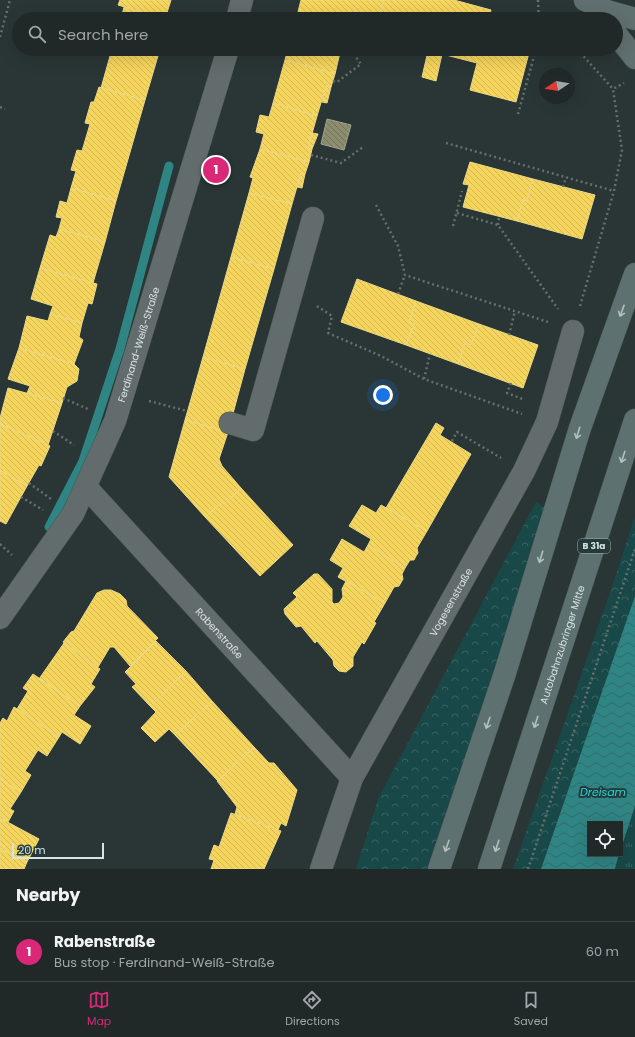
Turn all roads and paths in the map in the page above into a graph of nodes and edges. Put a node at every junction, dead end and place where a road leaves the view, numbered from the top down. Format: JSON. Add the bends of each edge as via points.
{"nodes":[{"id":1,"x":10,"y":0,"type":"edge"},
{"id":2,"x":242,"y":0,"type":"edge"},
{"id":3,"x":538,"y":0,"type":"edge"},
{"id":4,"x":586,"y":0,"type":"edge"},
{"id":5,"x":239,"y":12,"type":"edge"},
{"id":6,"x":539,"y":12,"type":"edge"},
{"id":7,"x":597,"y":12,"type":"edge"},
{"id":8,"x":610,"y":12,"type":"edge"},
{"id":9,"x":623,"y":16,"type":"edge"},
{"id":10,"x":635,"y":19,"type":"edge"},
{"id":11,"x":0,"y":37,"type":"edge"},
{"id":12,"x":623,"y":43,"type":"edge"},
{"id":13,"x":226,"y":56,"type":"edge"},
{"id":14,"x":356,"y":56,"type":"edge"},
{"id":15,"x":534,"y":56,"type":"edge"},
{"id":16,"x":583,"y":56,"type":"edge"},
{"id":17,"x":635,"y":58,"type":"edge"},
{"id":18,"x":630,"y":80,"type":"dead end"},
{"id":19,"x":333,"y":81,"type":"dead end"},
{"id":20,"x":613,"y":89,"type":"junction"},
{"id":21,"x":0,"y":107,"type":"edge"},
{"id":22,"x":5,"y":109,"type":"dead end"},
{"id":23,"x":518,"y":114,"type":"dead end"},
{"id":24,"x":446,"y":143,"type":"dead end"},
{"id":25,"x":363,"y":147,"type":"dead end"},
{"id":26,"x":311,"y":155,"type":"dead end"},
{"id":27,"x":566,"y":177,"type":"junction"},
{"id":28,"x":563,"y":187,"type":"dead end"},
{"id":29,"x":462,"y":191,"type":"dead end"},
{"id":30,"x":614,"y":191,"type":"junction"},
{"id":31,"x":376,"y":206,"type":"dead end"},
{"id":32,"x":457,"y":213,"type":"junction"},
{"id":33,"x":499,"y":217,"type":"dead end"},
{"id":34,"x":313,"y":218,"type":"dead end"},
{"id":35,"x":498,"y":225,"type":"junction"},
{"id":36,"x":453,"y":226,"type":"dead end"},
{"id":37,"x":635,"y":274,"type":"edge"},
{"id":38,"x":405,"y":275,"type":"junction"},
{"id":39,"x":398,"y":294,"type":"dead end"},
{"id":40,"x":320,"y":307,"type":"dead end"},
{"id":41,"x":515,"y":311,"type":"junction"},
{"id":42,"x":573,"y":331,"type":"junction"},
{"id":43,"x":509,"y":334,"type":"dead end"},
{"id":44,"x":430,"y":354,"type":"dead end"},
{"id":45,"x":424,"y":379,"type":"junction"},
{"id":46,"x":511,"y":384,"type":"dead end"},
{"id":47,"x":124,"y":394,"type":"junction"},
{"id":48,"x":63,"y":398,"type":"dead end"},
{"id":49,"x":527,"y":400,"type":"dead end"},
{"id":50,"x":88,"y":408,"type":"dead end"},
{"id":51,"x":187,"y":411,"type":"dead end"},
{"id":52,"x":635,"y":420,"type":"edge"},
{"id":53,"x":547,"y":422,"type":"junction"},
{"id":54,"x":230,"y":423,"type":"dead end"},
{"id":55,"x":53,"y":431,"type":"dead end"},
{"id":56,"x":452,"y":442,"type":"dead end"},
{"id":57,"x":69,"y":444,"type":"dead end"},
{"id":58,"x":524,"y":471,"type":"junction"},
{"id":59,"x":29,"y":483,"type":"dead end"},
{"id":60,"x":86,"y":487,"type":"junction"},
{"id":61,"x":21,"y":497,"type":"dead end"},
{"id":62,"x":50,"y":498,"type":"dead end"},
{"id":63,"x":43,"y":510,"type":"dead end"},
{"id":64,"x":0,"y":544,"type":"edge"},
{"id":65,"x":635,"y":549,"type":"edge"},
{"id":66,"x":17,"y":558,"type":"dead end"},
{"id":67,"x":0,"y":618,"type":"edge"},
{"id":68,"x":352,"y":778,"type":"junction"},
{"id":69,"x":321,"y":869,"type":"edge"},
{"id":70,"x":439,"y":869,"type":"edge"},
{"id":71,"x":489,"y":869,"type":"edge"},
{"id":72,"x":528,"y":869,"type":"edge"}],
"edges":[{"from":1,"to":11,"type":"path"},
{"from":2,"to":5,"type":"street"},
{"from":3,"to":6,"type":"path"},
{"from":4,"to":7,"type":"main road"},
{"from":4,"to":8,"type":"main road"},
{"from":9,"to":10,"type":"main road"},
{"from":12,"to":17,"type":"main road"},
{"from":13,"to":47,"type":"street","name":"Ferdinand-Weiß-Straße"},
{"from":14,"to":19,"type":"path","via":[[362,64],[337,82]]},
{"from":15,"to":23,"type":"path"},
{"from":16,"to":20,"type":"path"},
{"from":18,"to":20,"type":"path"},
{"from":20,"to":30,"type":"path","via":[[622,150]]},
{"from":21,"to":22,"type":"path"},
{"from":24,"to":27,"type":"path"},
{"from":25,"to":26,"type":"path","via":[[341,163]]},
{"from":27,"to":28,"type":"path"},
{"from":27,"to":30,"type":"path"},
{"from":29,"to":32,"type":"path"},
{"from":30,"to":42,"type":"path"},
{"from":31,"to":38,"type":"path","via":[[398,246]]},
{"from":32,"to":35,"type":"path"},
{"from":32,"to":36,"type":"path"},
{"from":33,"to":35,"type":"path"},
{"from":34,"to":54,"type":"street","via":[[253,430]]},
{"from":35,"to":42,"type":"path"},
{"from":37,"to":70,"type":"highway","one_way":true,"via":[[580,428],[506,673]]},
{"from":38,"to":39,"type":"path"},
{"from":38,"to":41,"type":"path"},
{"from":40,"to":45,"type":"path","via":[[332,316],[328,333],[381,356]]},
{"from":41,"to":42,"type":"path"},
{"from":41,"to":43,"type":"path"},
{"from":42,"to":53,"type":"street","name":"Vogesenstraße"},
{"from":44,"to":45,"type":"path"},
{"from":45,"to":53,"type":"path"},
{"from":46,"to":49,"type":"path","via":[[507,393]]},
{"from":47,"to":51,"type":"path"},
{"from":47,"to":60,"type":"street","name":"Ferdinand-Weiß-Straße"},
{"from":48,"to":50,"type":"path"},
{"from":52,"to":71,"type":"highway","name":"Autobahnzubringer Mitte","number":"B 31a","one_way":true},
{"from":53,"to":58,"type":"street","name":"Vogesenstraße"},
{"from":55,"to":57,"type":"path"},
{"from":56,"to":58,"type":"path","via":[[458,432]]},
{"from":58,"to":68,"type":"street","name":"Vogesenstraße"},
{"from":59,"to":62,"type":"path"},
{"from":60,"to":67,"type":"street","name":"Ferdinand-Weiß-Straße","via":[[73,514]]},
{"from":60,"to":68,"type":"street","name":"Rabenstraße"},
{"from":61,"to":63,"type":"path"},
{"from":64,"to":66,"type":"path"},
{"from":65,"to":72,"type":"path"},
{"from":68,"to":69,"type":"street","name":"Vogesenstraße"}]}
